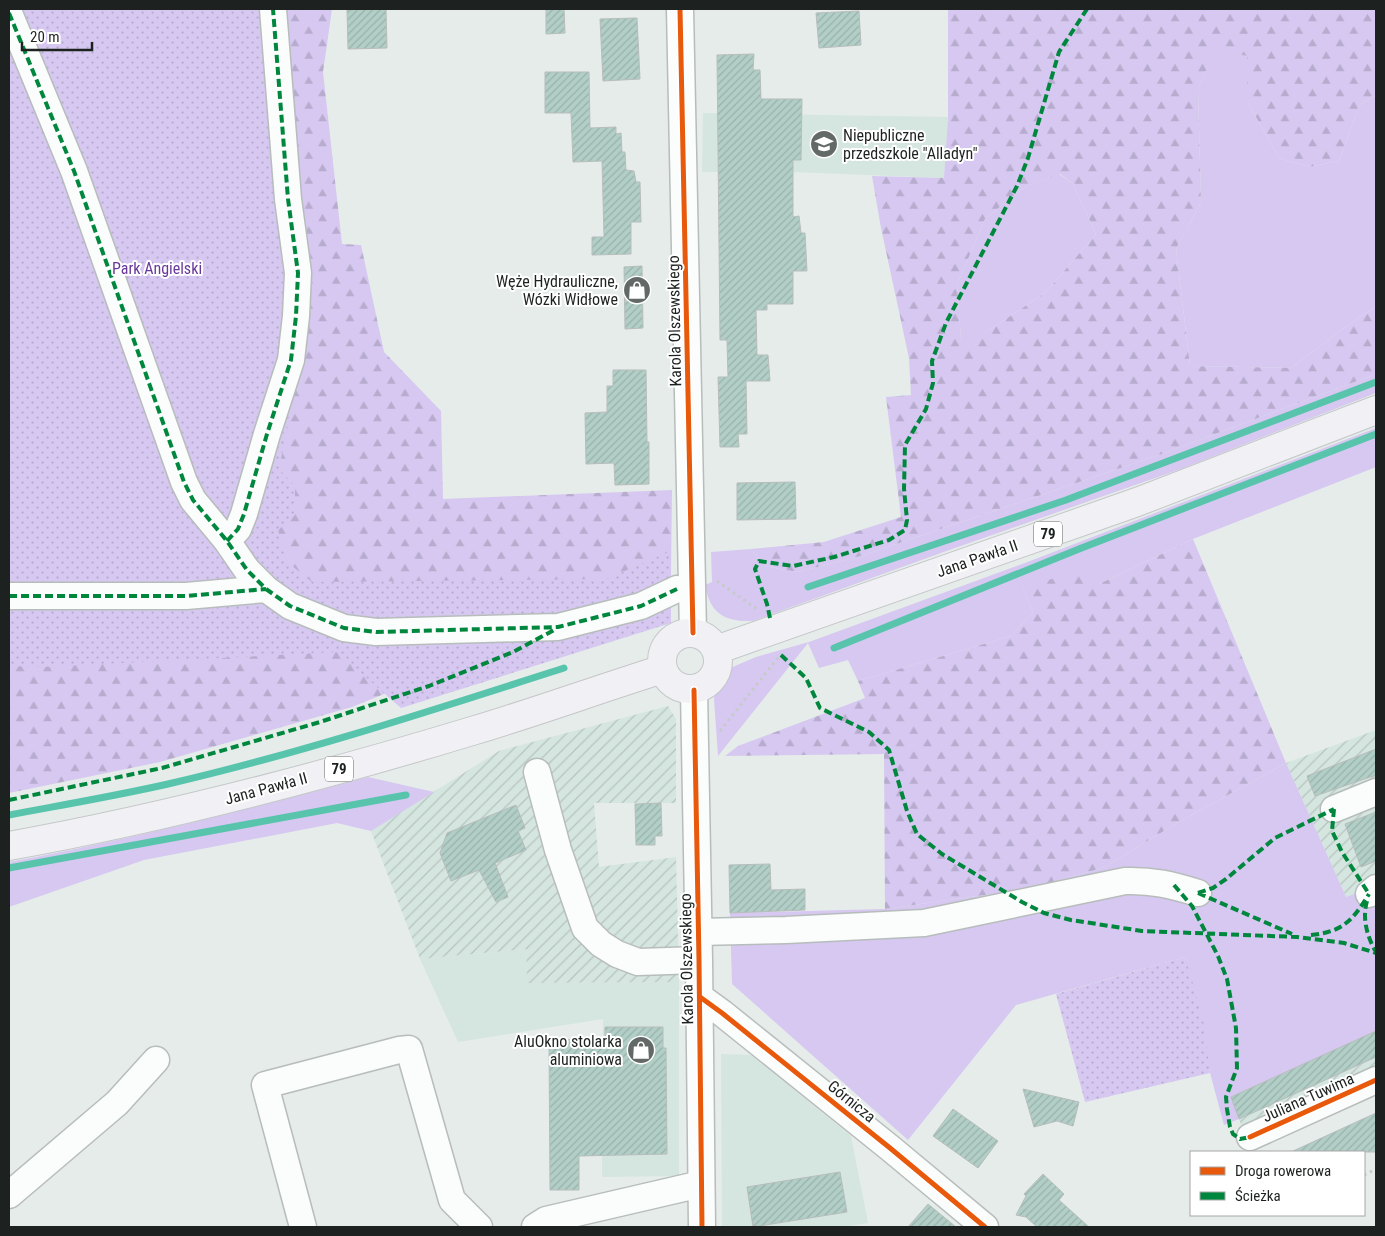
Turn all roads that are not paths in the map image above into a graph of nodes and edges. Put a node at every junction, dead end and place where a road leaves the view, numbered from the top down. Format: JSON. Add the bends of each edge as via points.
{"nodes":[{"id":1,"x":273,"y":9,"type":"edge"},
{"id":2,"x":680,"y":9,"type":"edge"},
{"id":3,"x":9,"y":13,"type":"edge"},
{"id":4,"x":1376,"y":410,"type":"edge"},
{"id":5,"x":227,"y":541,"type":"junction"},
{"id":6,"x":266,"y":589,"type":"junction"},
{"id":7,"x":677,"y":589,"type":"dead end"},
{"id":8,"x":9,"y":596,"type":"edge"},
{"id":9,"x":693,"y":633,"type":"junction"},
{"id":10,"x":716,"y":650,"type":"junction"},
{"id":11,"x":663,"y":669,"type":"junction"},
{"id":12,"x":694,"y":690,"type":"junction"},
{"id":13,"x":537,"y":772,"type":"dead end"},
{"id":14,"x":1376,"y":792,"type":"edge"},
{"id":15,"x":1334,"y":809,"type":"dead end"},
{"id":16,"x":9,"y":846,"type":"edge"},
{"id":17,"x":1198,"y":893,"type":"dead end"},
{"id":18,"x":698,"y":932,"type":"junction"},
{"id":19,"x":699,"y":960,"type":"junction"},
{"id":20,"x":700,"y":997,"type":"junction"},
{"id":21,"x":156,"y":1060,"type":"dead end"},
{"id":22,"x":1376,"y":1080,"type":"edge"},
{"id":23,"x":1250,"y":1137,"type":"dead end"},
{"id":24,"x":701,"y":1184,"type":"junction"},
{"id":25,"x":9,"y":1195,"type":"edge"},
{"id":26,"x":303,"y":1227,"type":"edge"},
{"id":27,"x":479,"y":1227,"type":"edge"},
{"id":28,"x":535,"y":1227,"type":"edge"},
{"id":29,"x":702,"y":1227,"type":"edge"},
{"id":30,"x":985,"y":1227,"type":"edge"}],
"edges":[{"from":1,"to":5,"type":"street","via":[[288,199],[298,273],[296,316],[291,360],[244,514],[238,529]]},
{"from":2,"to":9,"type":"street","name":"Karola Olszewskiego"},
{"from":3,"to":5,"type":"street","via":[[74,171],[184,482],[192,500]]},
{"from":4,"to":10,"type":"main road","name":"Jana Pawła II","number":"79","via":[[1137,502]]},
{"from":5,"to":6,"type":"street","via":[[247,570]]},
{"from":6,"to":7,"type":"street","via":[[290,606],[316,618],[344,628],[376,632],[558,628],[641,606]]},
{"from":6,"to":8,"type":"street","via":[[186,596]]},
{"from":9,"to":10,"type":"main road","via":[[707,638]]},
{"from":9,"to":11,"type":"main road","via":[[671,640],[663,654]]},
{"from":10,"to":12,"type":"main road","via":[[719,660],[717,671],[704,687]]},
{"from":11,"to":12,"type":"main road","via":[[678,687]]},
{"from":11,"to":16,"type":"main road","name":"Jana Pawła II","number":"79","via":[[474,730],[323,773],[131,822]]},
{"from":12,"to":18,"type":"street","name":"Karola Olszewskiego"},
{"from":13,"to":19,"type":"street","via":[[558,850],[585,928],[601,944],[638,962]]},
{"from":14,"to":15,"type":"street"},
{"from":17,"to":18,"type":"street","via":[[1166,883],[1125,880],[924,923]]},
{"from":18,"to":19,"type":"street","name":"Karola Olszewskiego"},
{"from":19,"to":20,"type":"street","name":"Karola Olszewskiego"},
{"from":20,"to":24,"type":"street","name":"Karola Olszewskiego"},
{"from":20,"to":30,"type":"street","name":"Górnicza"},
{"from":21,"to":25,"type":"street","via":[[117,1103]]},
{"from":22,"to":23,"type":"street","name":"Juliana Tuwima"},
{"from":24,"to":28,"type":"street","via":[[546,1220]]},
{"from":24,"to":29,"type":"street","name":"Karola Olszewskiego"},
{"from":26,"to":27,"type":"street","via":[[265,1085],[409,1049],[452,1200]]}]}
